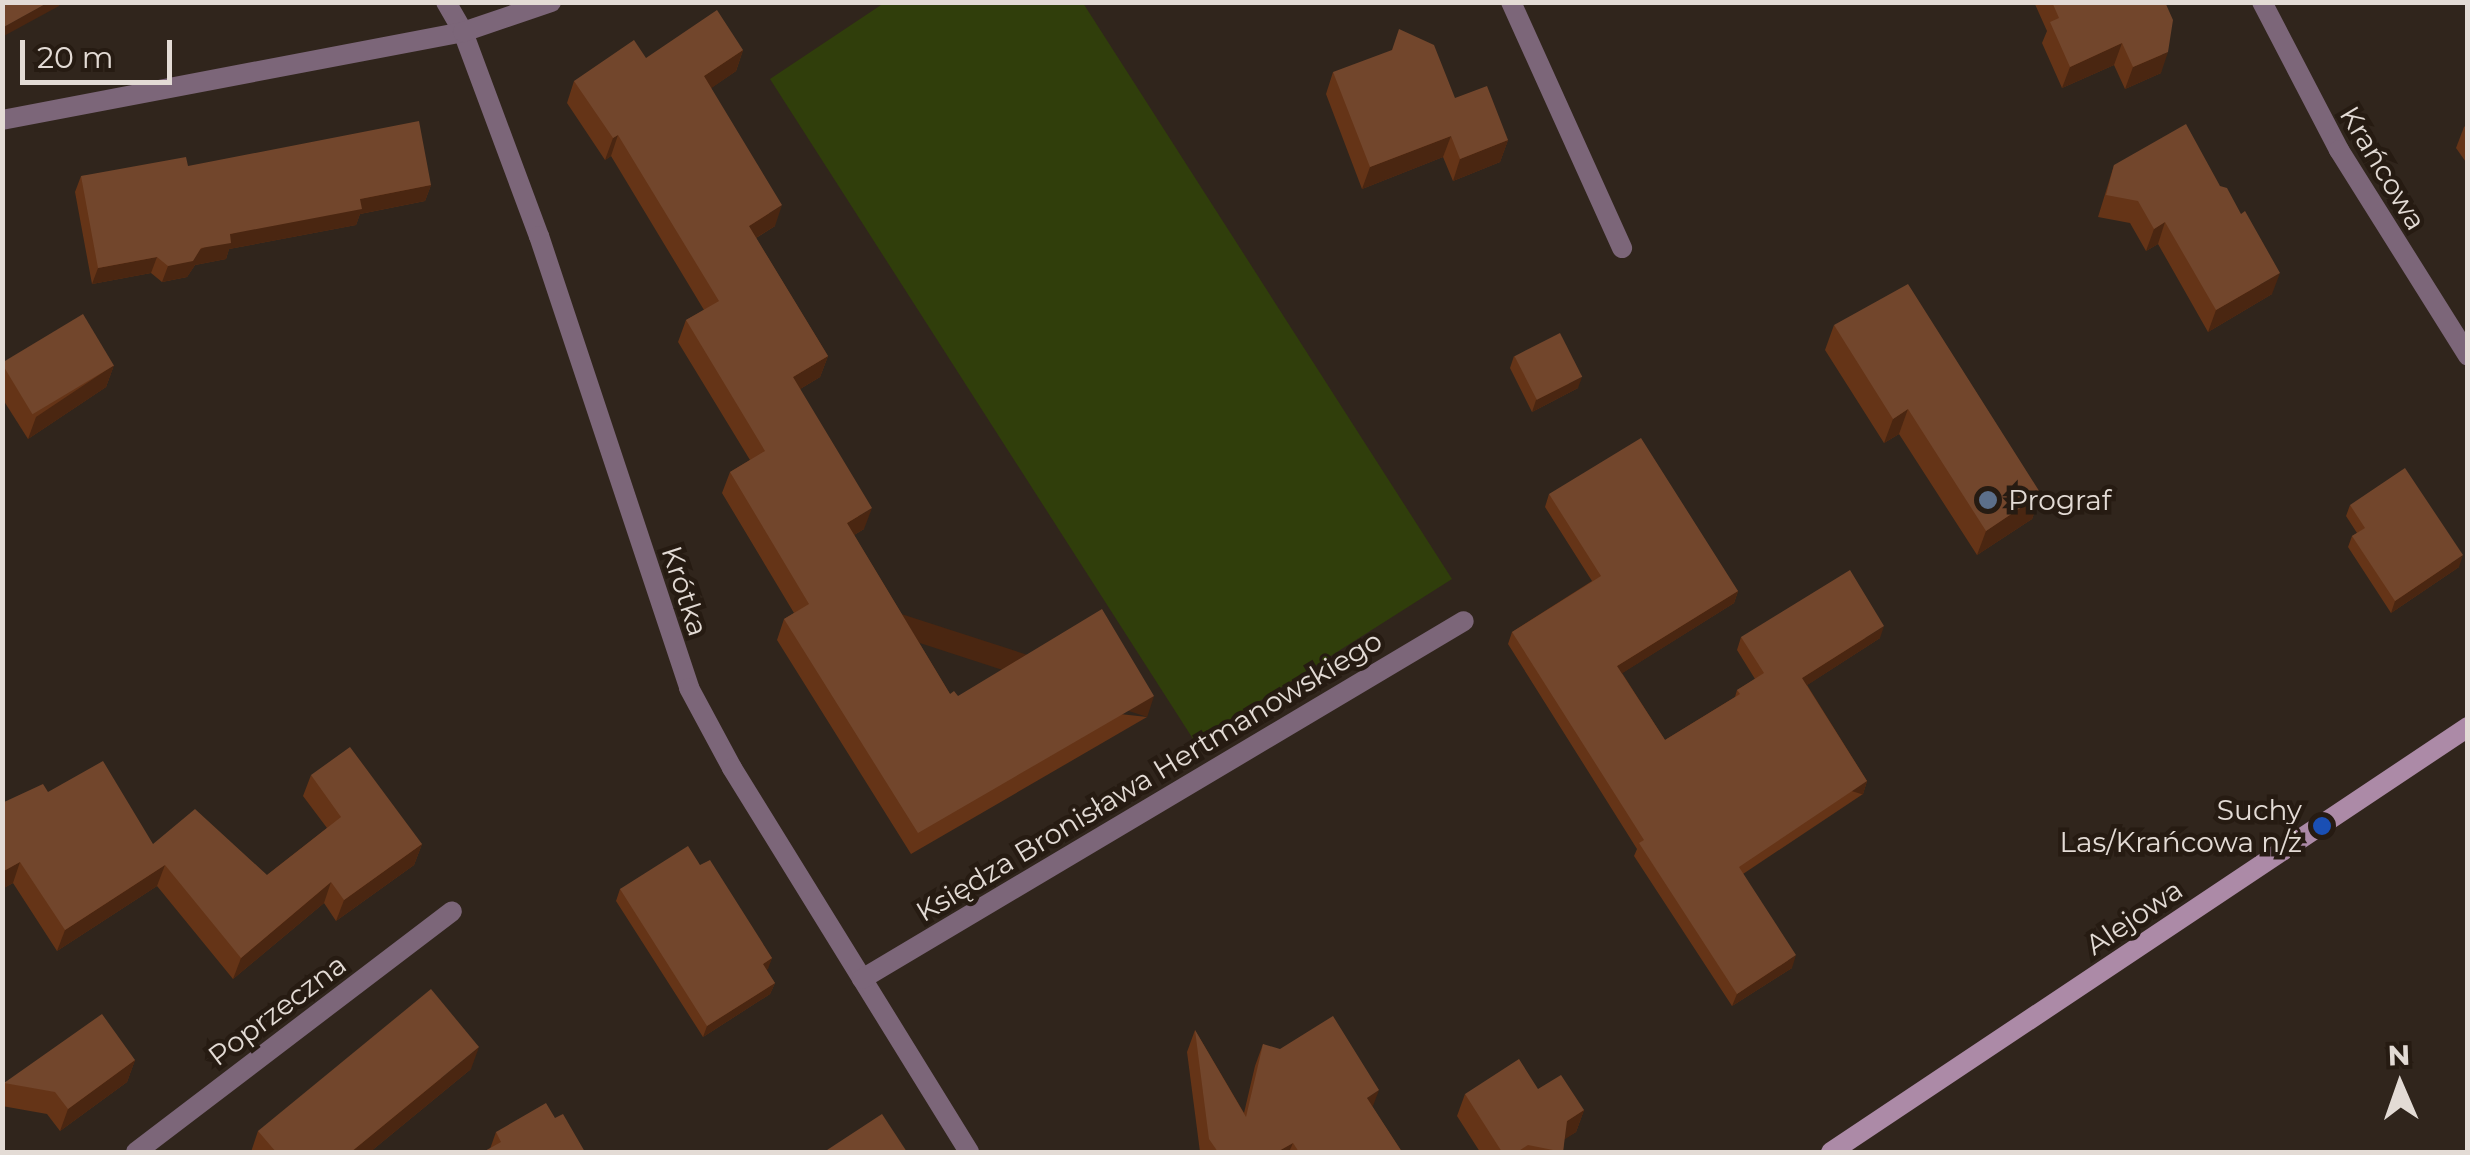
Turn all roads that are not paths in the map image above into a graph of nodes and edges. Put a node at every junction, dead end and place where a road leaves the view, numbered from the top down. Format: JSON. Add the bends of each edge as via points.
{"nodes":[{"id":1,"x":446,"y":2,"type":"edge"},
{"id":2,"x":552,"y":2,"type":"edge"},
{"id":3,"x":1511,"y":2,"type":"edge"},
{"id":4,"x":2262,"y":2,"type":"edge"},
{"id":5,"x":463,"y":32,"type":"junction"},
{"id":6,"x":2,"y":120,"type":"edge"},
{"id":7,"x":1622,"y":248,"type":"dead end"},
{"id":8,"x":2468,"y":356,"type":"edge"},
{"id":9,"x":1464,"y":620,"type":"dead end"},
{"id":10,"x":2468,"y":728,"type":"edge"},
{"id":11,"x":452,"y":912,"type":"dead end"},
{"id":12,"x":862,"y":979,"type":"junction"},
{"id":13,"x":136,"y":1152,"type":"edge"},
{"id":14,"x":969,"y":1152,"type":"edge"},
{"id":15,"x":1832,"y":1152,"type":"edge"}],
"edges":[{"from":1,"to":5,"type":"street","name":"Krótka"},
{"from":2,"to":5,"type":"street"},
{"from":3,"to":7,"type":"street"},
{"from":4,"to":8,"type":"street","name":"Krańcowa","via":[[2339,150]]},
{"from":5,"to":6,"type":"street"},
{"from":5,"to":12,"type":"street","name":"Krótka","via":[[539,236],[689,688]]},
{"from":9,"to":12,"type":"street","name":"Księdza Bronisława Hertmanowskiego"},
{"from":10,"to":15,"type":"street","name":"Alejowa"},
{"from":11,"to":13,"type":"street","name":"Poprzeczna"},
{"from":12,"to":14,"type":"street","name":"Krótka"}]}
